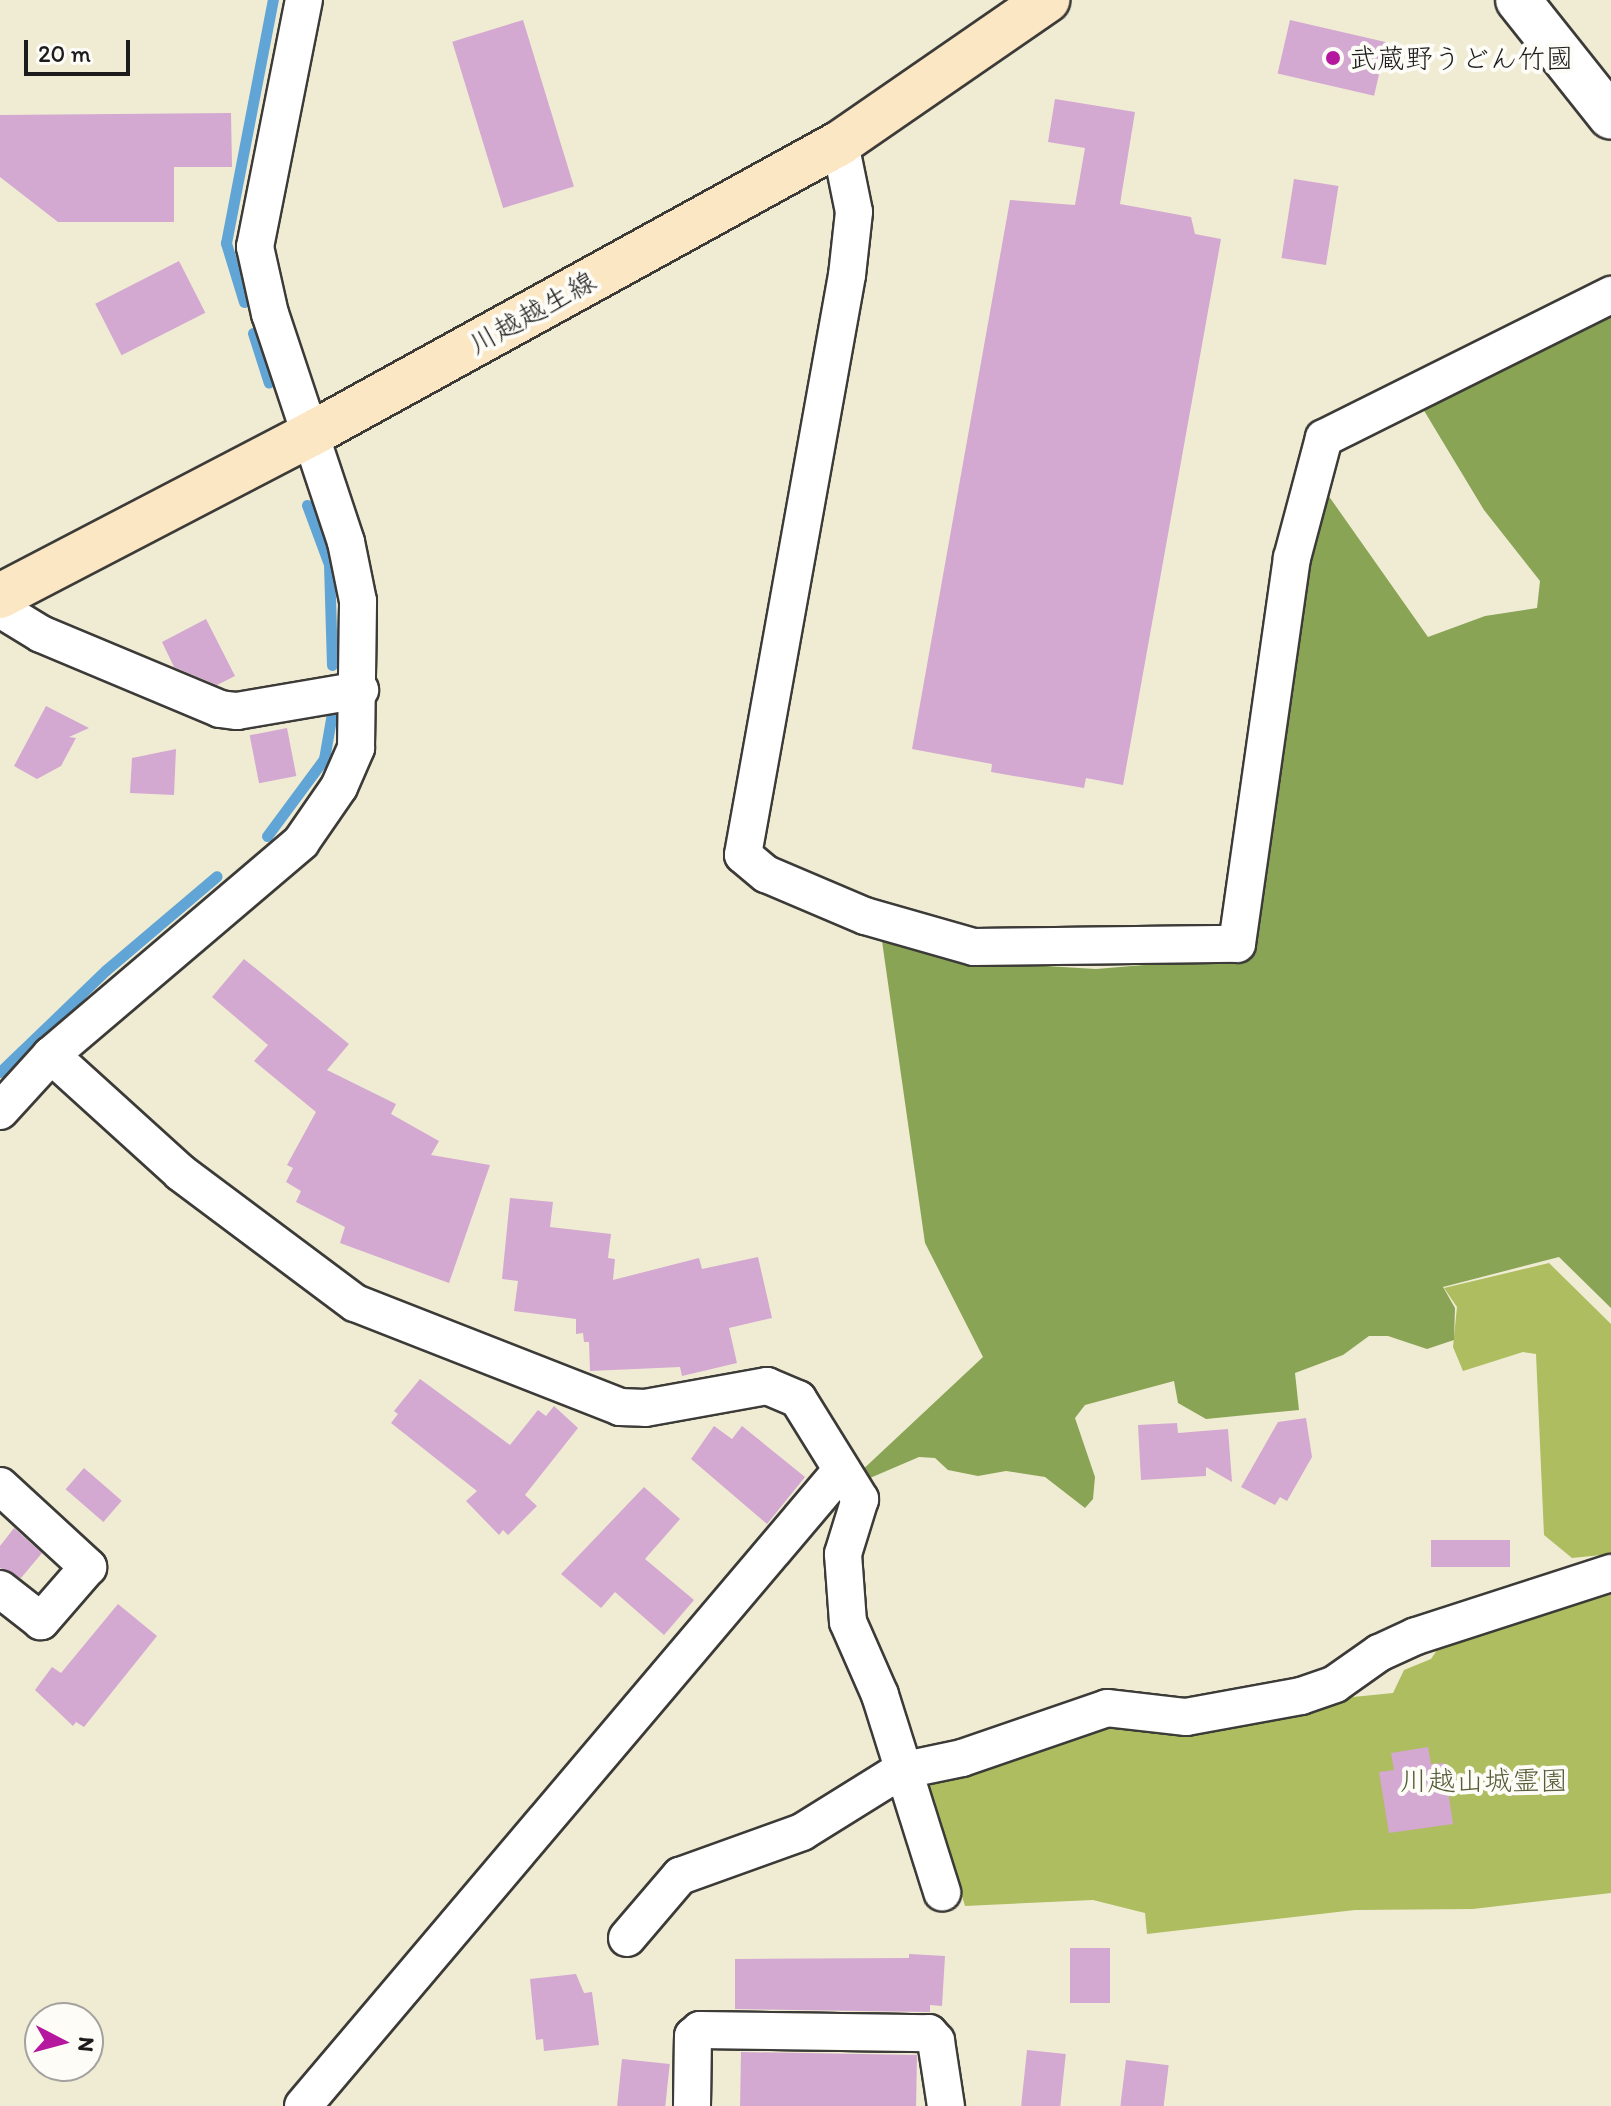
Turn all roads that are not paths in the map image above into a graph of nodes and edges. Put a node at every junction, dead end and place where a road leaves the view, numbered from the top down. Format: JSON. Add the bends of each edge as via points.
{"nodes":[{"id":1,"x":304,"y":0,"type":"edge"},
{"id":2,"x":1518,"y":0,"type":"edge"},
{"id":3,"x":1025,"y":6,"type":"edge"},
{"id":4,"x":1611,"y":117,"type":"edge"},
{"id":5,"x":840,"y":143,"type":"junction"},
{"id":6,"x":1611,"y":295,"type":"edge"},
{"id":7,"x":313,"y":433,"type":"junction"},
{"id":8,"x":0,"y":596,"type":"edge"},
{"id":9,"x":0,"y":609,"type":"edge"},
{"id":10,"x":360,"y":690,"type":"junction"},
{"id":11,"x":51,"y":1055,"type":"junction"},
{"id":12,"x":0,"y":1111,"type":"edge"},
{"id":13,"x":839,"y":1473,"type":"junction"},
{"id":14,"x":0,"y":1486,"type":"edge"},
{"id":15,"x":1611,"y":1573,"type":"edge"},
{"id":16,"x":0,"y":1589,"type":"edge"},
{"id":17,"x":900,"y":1771,"type":"junction"},
{"id":18,"x":942,"y":1892,"type":"dead end"},
{"id":19,"x":627,"y":1938,"type":"dead end"},
{"id":20,"x":303,"y":2106,"type":"edge"},
{"id":21,"x":692,"y":2106,"type":"edge"},
{"id":22,"x":946,"y":2106,"type":"edge"}],
"edges":[{"from":1,"to":7,"type":"street","via":[[255,247],[270,314]]},
{"from":2,"to":4,"type":"street"},
{"from":3,"to":5,"type":"main road","name":"川越越生線"},
{"from":5,"to":6,"type":"street","via":[[854,212],[847,275],[743,855],[766,874],[865,916],[974,947],[1237,944],[1292,558],[1324,438]]},
{"from":5,"to":7,"type":"main road","name":"川越越生線"},
{"from":7,"to":8,"type":"main road","name":"川越越生線"},
{"from":7,"to":10,"type":"street","via":[[358,601]]},
{"from":9,"to":10,"type":"street","via":[[41,634],[220,709],[237,711]]},
{"from":10,"to":11,"type":"street","via":[[356,748],[339,787],[301,842]]},
{"from":11,"to":12,"type":"street"},
{"from":11,"to":13,"type":"street","via":[[181,1173],[355,1303],[620,1407],[645,1408],[742,1387],[783,1390],[798,1399]]},
{"from":13,"to":17,"type":"street","via":[[860,1499],[843,1554],[848,1622],[880,1695]]},
{"from":13,"to":20,"type":"street"},
{"from":14,"to":16,"type":"street","via":[[88,1567],[41,1621]]},
{"from":15,"to":17,"type":"street","via":[[1416,1636],[1379,1653],[1335,1684],[1301,1696],[1186,1717],[1107,1708],[962,1758]]},
{"from":17,"to":18,"type":"street"},
{"from":17,"to":19,"type":"street","via":[[802,1832],[680,1876]]},
{"from":21,"to":22,"type":"street","via":[[693,2036],[700,2030],[929,2033],[936,2041]]}]}
